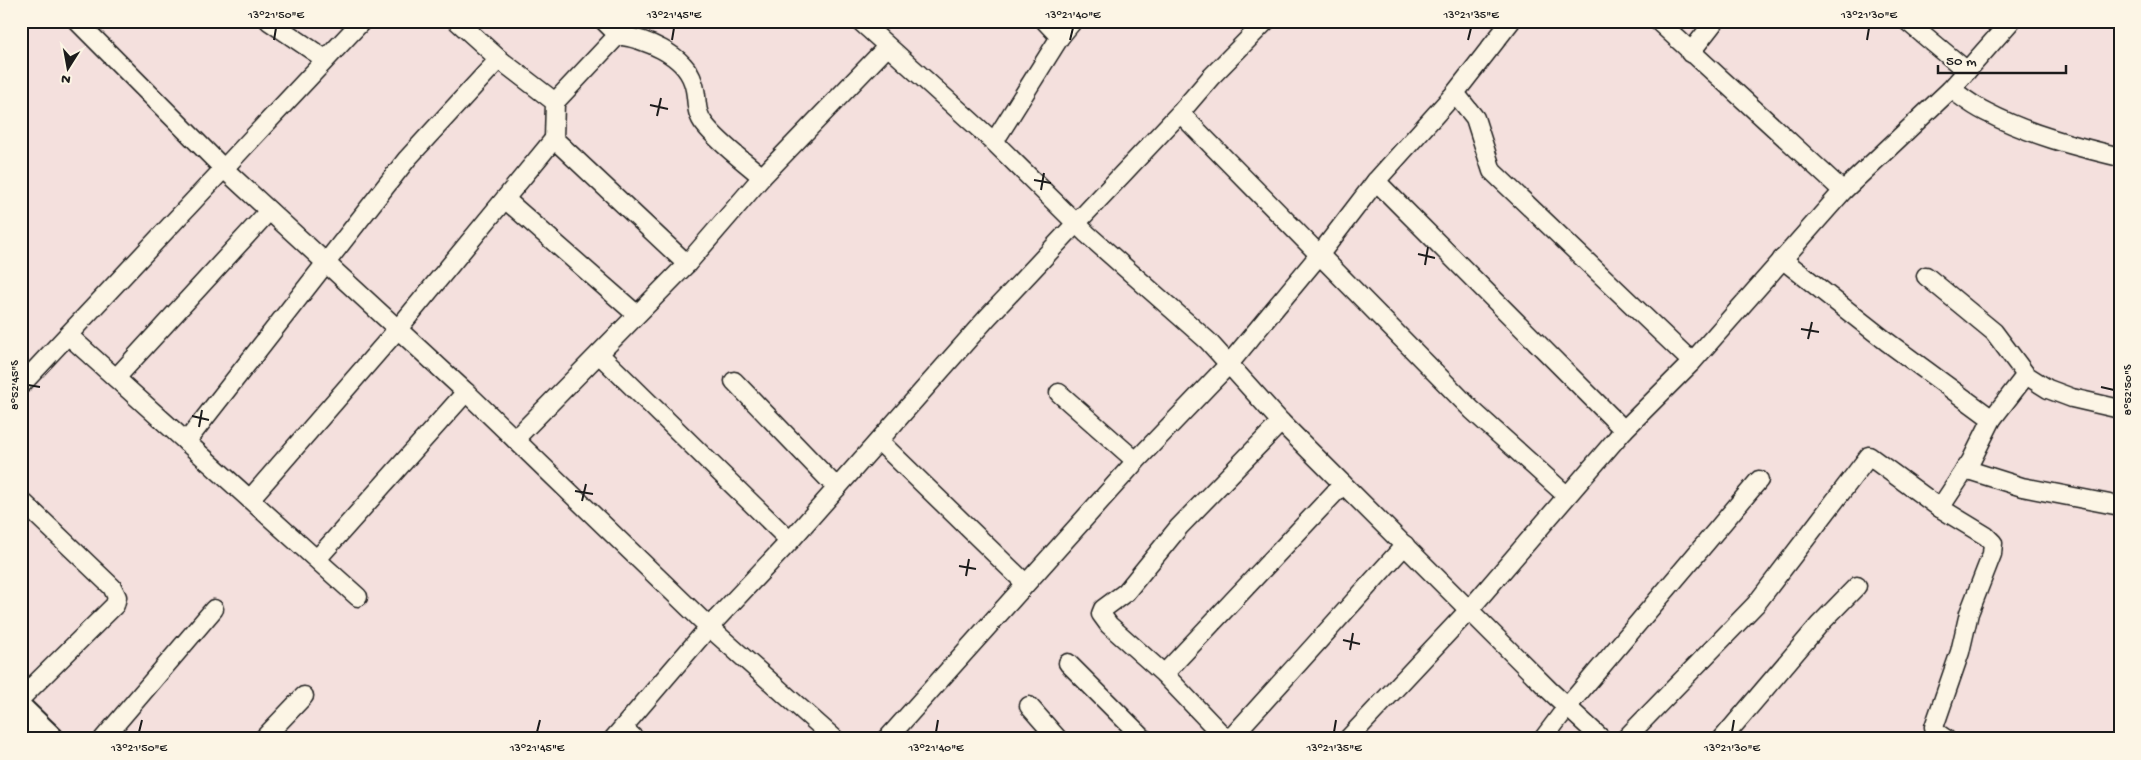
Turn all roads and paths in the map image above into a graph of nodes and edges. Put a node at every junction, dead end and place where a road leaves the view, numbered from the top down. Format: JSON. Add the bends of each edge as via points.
{"nodes":[{"id":1,"x":77,"y":21,"type":"edge"},
{"id":2,"x":269,"y":21,"type":"edge"},
{"id":3,"x":362,"y":21,"type":"edge"},
{"id":4,"x":457,"y":21,"type":"edge"},
{"id":5,"x":604,"y":21,"type":"edge"},
{"id":6,"x":860,"y":21,"type":"edge"},
{"id":7,"x":1045,"y":21,"type":"edge"},
{"id":8,"x":1073,"y":21,"type":"edge"},
{"id":9,"x":1266,"y":21,"type":"edge"},
{"id":10,"x":1510,"y":21,"type":"edge"},
{"id":11,"x":1658,"y":21,"type":"edge"},
{"id":12,"x":1715,"y":21,"type":"edge"},
{"id":13,"x":1907,"y":21,"type":"edge"},
{"id":14,"x":2011,"y":21,"type":"edge"},
{"id":15,"x":618,"y":35,"type":"junction"},
{"id":16,"x":1060,"y":37,"type":"junction"},
{"id":17,"x":887,"y":47,"type":"junction"},
{"id":18,"x":1690,"y":53,"type":"junction"},
{"id":19,"x":324,"y":59,"type":"junction"},
{"id":20,"x":498,"y":59,"type":"junction"},
{"id":21,"x":1967,"y":71,"type":"junction"},
{"id":22,"x":1950,"y":89,"type":"junction"},
{"id":23,"x":1455,"y":93,"type":"junction"},
{"id":24,"x":555,"y":102,"type":"junction"},
{"id":25,"x":1180,"y":113,"type":"junction"},
{"id":26,"x":554,"y":139,"type":"junction"},
{"id":27,"x":994,"y":142,"type":"junction"},
{"id":28,"x":2120,"y":157,"type":"edge"},
{"id":29,"x":224,"y":168,"type":"junction"},
{"id":30,"x":762,"y":177,"type":"junction"},
{"id":31,"x":1376,"y":181,"type":"junction"},
{"id":32,"x":1843,"y":191,"type":"junction"},
{"id":33,"x":504,"y":199,"type":"junction"},
{"id":34,"x":269,"y":211,"type":"junction"},
{"id":35,"x":1076,"y":223,"type":"junction"},
{"id":36,"x":1320,"y":254,"type":"junction"},
{"id":37,"x":1782,"y":259,"type":"junction"},
{"id":38,"x":325,"y":262,"type":"junction"},
{"id":39,"x":688,"y":264,"type":"junction"},
{"id":40,"x":1926,"y":276,"type":"dead end"},
{"id":41,"x":636,"y":314,"type":"junction"},
{"id":42,"x":397,"y":330,"type":"junction"},
{"id":43,"x":68,"y":335,"type":"junction"},
{"id":44,"x":599,"y":354,"type":"junction"},
{"id":45,"x":1692,"y":362,"type":"junction"},
{"id":46,"x":1229,"y":364,"type":"junction"},
{"id":47,"x":2026,"y":375,"type":"junction"},
{"id":48,"x":116,"y":378,"type":"junction"},
{"id":49,"x":734,"y":381,"type":"dead end"},
{"id":50,"x":21,"y":386,"type":"edge"},
{"id":51,"x":466,"y":392,"type":"junction"},
{"id":52,"x":1059,"y":393,"type":"dead end"},
{"id":53,"x":2120,"y":409,"type":"edge"},
{"id":54,"x":1992,"y":419,"type":"junction"},
{"id":55,"x":1281,"y":422,"type":"junction"},
{"id":56,"x":1624,"y":430,"type":"junction"},
{"id":57,"x":515,"y":439,"type":"junction"},
{"id":58,"x":879,"y":441,"type":"junction"},
{"id":59,"x":186,"y":442,"type":"junction"},
{"id":60,"x":1136,"y":461,"type":"junction"},
{"id":61,"x":1966,"y":469,"type":"junction"},
{"id":62,"x":1760,"y":480,"type":"dead end"},
{"id":63,"x":1343,"y":484,"type":"junction"},
{"id":64,"x":837,"y":488,"type":"junction"},
{"id":65,"x":1566,"y":495,"type":"junction"},
{"id":66,"x":250,"y":499,"type":"junction"},
{"id":67,"x":21,"y":500,"type":"edge"},
{"id":68,"x":2120,"y":506,"type":"edge"},
{"id":69,"x":1940,"y":508,"type":"junction"},
{"id":70,"x":790,"y":541,"type":"junction"},
{"id":71,"x":1405,"y":545,"type":"junction"},
{"id":72,"x":317,"y":559,"type":"junction"},
{"id":73,"x":1026,"y":583,"type":"junction"},
{"id":74,"x":1857,"y":586,"type":"dead end"},
{"id":75,"x":358,"y":597,"type":"dead end"},
{"id":76,"x":214,"y":609,"type":"dead end"},
{"id":77,"x":1469,"y":610,"type":"junction"},
{"id":78,"x":709,"y":627,"type":"junction"},
{"id":79,"x":1068,"y":663,"type":"dead end"},
{"id":80,"x":1164,"y":674,"type":"junction"},
{"id":81,"x":304,"y":696,"type":"dead end"},
{"id":82,"x":21,"y":698,"type":"edge"},
{"id":83,"x":1029,"y":706,"type":"dead end"},
{"id":84,"x":1567,"y":707,"type":"junction"},
{"id":85,"x":21,"y":710,"type":"edge"},
{"id":86,"x":624,"y":735,"type":"edge"},
{"id":87,"x":51,"y":739,"type":"edge"},
{"id":88,"x":103,"y":739,"type":"edge"},
{"id":89,"x":263,"y":739,"type":"edge"},
{"id":90,"x":835,"y":739,"type":"edge"},
{"id":91,"x":887,"y":739,"type":"edge"},
{"id":92,"x":1058,"y":739,"type":"edge"},
{"id":93,"x":1144,"y":739,"type":"edge"},
{"id":94,"x":1226,"y":739,"type":"edge"},
{"id":95,"x":1230,"y":739,"type":"edge"},
{"id":96,"x":1348,"y":739,"type":"edge"},
{"id":97,"x":1543,"y":739,"type":"edge"},
{"id":98,"x":1602,"y":739,"type":"edge"},
{"id":99,"x":1625,"y":739,"type":"edge"},
{"id":100,"x":1722,"y":739,"type":"edge"},
{"id":101,"x":1946,"y":739,"type":"edge"}],
"edges":[{"from":1,"to":29,"type":"street"},
{"from":2,"to":19,"type":"street"},
{"from":3,"to":19,"type":"street"},
{"from":4,"to":20,"type":"street"},
{"from":5,"to":15,"type":"street"},
{"from":6,"to":17,"type":"street"},
{"from":7,"to":16,"type":"street"},
{"from":8,"to":16,"type":"street"},
{"from":9,"to":25,"type":"street"},
{"from":10,"to":23,"type":"street"},
{"from":11,"to":18,"type":"street"},
{"from":12,"to":18,"type":"street"},
{"from":13,"to":21,"type":"street"},
{"from":14,"to":21,"type":"street"},
{"from":15,"to":24,"type":"street"},
{"from":15,"to":30,"type":"street","via":[[640,39],[663,50],[685,68],[694,82],[697,113],[706,126]]},
{"from":16,"to":27,"type":"street"},
{"from":17,"to":27,"type":"street"},
{"from":17,"to":30,"type":"street"},
{"from":18,"to":32,"type":"street"},
{"from":19,"to":29,"type":"street"},
{"from":20,"to":24,"type":"street"},
{"from":20,"to":38,"type":"street","via":[[407,159]]},
{"from":21,"to":22,"type":"street"},
{"from":22,"to":28,"type":"street","via":[[1984,112],[2024,129]]},
{"from":22,"to":32,"type":"street"},
{"from":23,"to":31,"type":"street"},
{"from":23,"to":45,"type":"street","via":[[1475,118],[1492,171]]},
{"from":24,"to":26,"type":"street"},
{"from":25,"to":35,"type":"street"},
{"from":25,"to":36,"type":"street"},
{"from":26,"to":33,"type":"street"},
{"from":26,"to":39,"type":"street"},
{"from":27,"to":35,"type":"street"},
{"from":29,"to":34,"type":"street"},
{"from":29,"to":43,"type":"street"},
{"from":30,"to":39,"type":"street"},
{"from":31,"to":36,"type":"street"},
{"from":31,"to":56,"type":"street"},
{"from":32,"to":37,"type":"street"},
{"from":33,"to":41,"type":"street"},
{"from":33,"to":42,"type":"street"},
{"from":34,"to":38,"type":"street"},
{"from":34,"to":48,"type":"street"},
{"from":35,"to":46,"type":"street"},
{"from":35,"to":58,"type":"street"},
{"from":36,"to":46,"type":"street"},
{"from":36,"to":65,"type":"street","via":[[1472,410]]},
{"from":37,"to":45,"type":"street"},
{"from":37,"to":54,"type":"street"},
{"from":38,"to":42,"type":"street"},
{"from":38,"to":59,"type":"street"},
{"from":39,"to":41,"type":"street"},
{"from":40,"to":47,"type":"street","via":[[1994,332]]},
{"from":41,"to":44,"type":"street"},
{"from":42,"to":51,"type":"street"},
{"from":42,"to":66,"type":"street"},
{"from":43,"to":48,"type":"street"},
{"from":43,"to":50,"type":"street"},
{"from":44,"to":57,"type":"street"},
{"from":44,"to":70,"type":"street"},
{"from":45,"to":56,"type":"street"},
{"from":46,"to":55,"type":"street"},
{"from":46,"to":60,"type":"street"},
{"from":47,"to":53,"type":"street","via":[[2048,389],[2072,398]]},
{"from":47,"to":54,"type":"street"},
{"from":48,"to":59,"type":"street"},
{"from":49,"to":64,"type":"street"},
{"from":51,"to":57,"type":"street"},
{"from":51,"to":72,"type":"street"},
{"from":52,"to":60,"type":"street"},
{"from":54,"to":61,"type":"street"},
{"from":55,"to":63,"type":"street"},
{"from":55,"to":80,"type":"street","via":[[1179,527],[1126,592],[1103,609],[1104,620]]},
{"from":56,"to":65,"type":"street"},
{"from":57,"to":78,"type":"street"},
{"from":58,"to":64,"type":"street"},
{"from":58,"to":73,"type":"street"},
{"from":59,"to":66,"type":"street"},
{"from":60,"to":73,"type":"street"},
{"from":61,"to":68,"type":"street","via":[[2022,487]]},
{"from":61,"to":69,"type":"street"},
{"from":62,"to":84,"type":"street"},
{"from":63,"to":71,"type":"street"},
{"from":63,"to":80,"type":"street"},
{"from":64,"to":70,"type":"street"},
{"from":65,"to":77,"type":"street"},
{"from":66,"to":72,"type":"street"},
{"from":67,"to":82,"type":"street","via":[[112,586],[117,597],[116,605]]},
{"from":69,"to":99,"type":"street","via":[[1869,456],[1756,604]]},
{"from":69,"to":101,"type":"street","via":[[1993,543],[1990,562],[1969,613],[1960,652],[1934,726],[1937,733]]},
{"from":70,"to":78,"type":"street"},
{"from":71,"to":77,"type":"street"},
{"from":71,"to":95,"type":"street"},
{"from":72,"to":75,"type":"street"},
{"from":73,"to":91,"type":"street"},
{"from":74,"to":100,"type":"street","via":[[1819,625]]},
{"from":76,"to":88,"type":"street"},
{"from":77,"to":84,"type":"street"},
{"from":77,"to":96,"type":"street"},
{"from":78,"to":86,"type":"street"},
{"from":78,"to":90,"type":"street"},
{"from":79,"to":93,"type":"street"},
{"from":80,"to":94,"type":"street"},
{"from":81,"to":89,"type":"street"},
{"from":83,"to":92,"type":"street"},
{"from":84,"to":97,"type":"street"},
{"from":84,"to":98,"type":"street"},
{"from":85,"to":87,"type":"street"}]}
